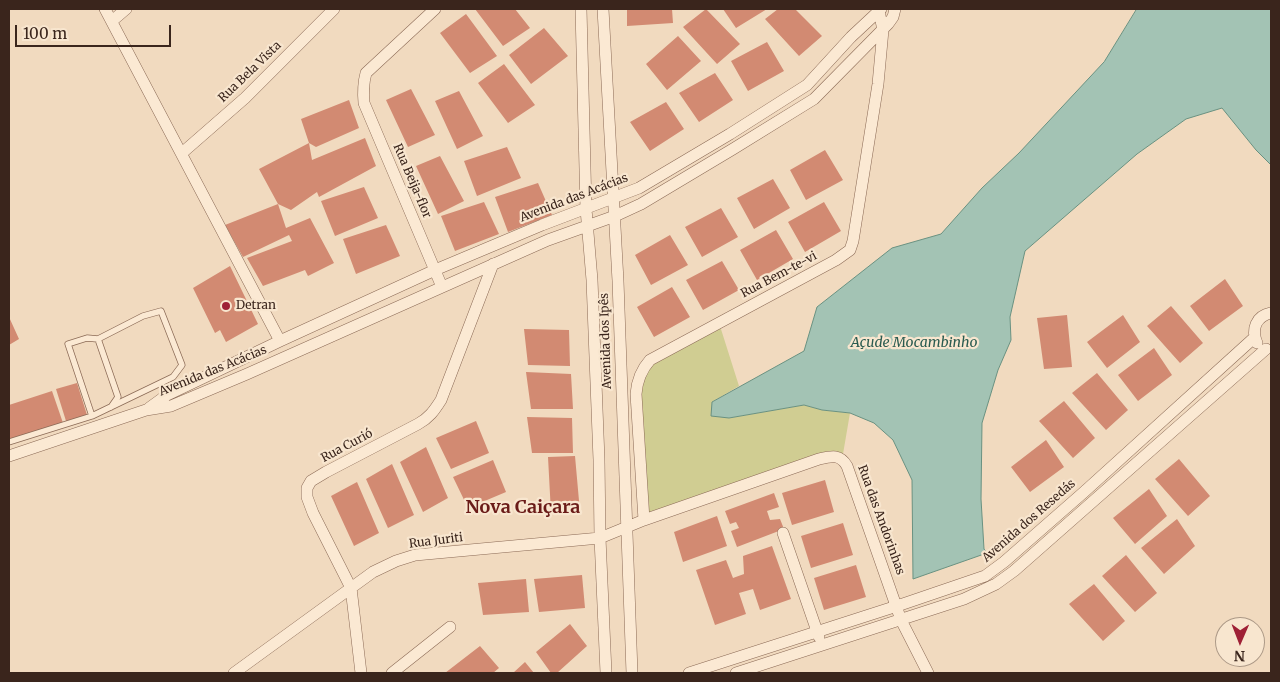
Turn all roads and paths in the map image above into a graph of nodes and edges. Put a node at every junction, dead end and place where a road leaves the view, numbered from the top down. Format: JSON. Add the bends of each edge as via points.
{"nodes":[{"id":1,"x":105,"y":9,"type":"edge"},
{"id":2,"x":126,"y":9,"type":"edge"},
{"id":3,"x":334,"y":9,"type":"edge"},
{"id":4,"x":435,"y":9,"type":"edge"},
{"id":5,"x":581,"y":9,"type":"edge"},
{"id":6,"x":603,"y":9,"type":"edge"},
{"id":7,"x":895,"y":9,"type":"edge"},
{"id":8,"x":875,"y":14,"type":"edge"},
{"id":9,"x":112,"y":21,"type":"junction"},
{"id":10,"x":883,"y":30,"type":"junction"},
{"id":11,"x":182,"y":153,"type":"junction"},
{"id":12,"x":614,"y":199,"type":"junction"},
{"id":13,"x":586,"y":209,"type":"junction"},
{"id":14,"x":615,"y":216,"type":"junction"},
{"id":15,"x":588,"y":226,"type":"junction"},
{"id":16,"x":493,"y":264,"type":"junction"},
{"id":17,"x":435,"y":270,"type":"junction"},
{"id":18,"x":442,"y":287,"type":"junction"},
{"id":19,"x":1271,"y":313,"type":"edge"},
{"id":20,"x":1254,"y":337,"type":"junction"},
{"id":21,"x":98,"y":339,"type":"junction"},
{"id":22,"x":280,"y":341,"type":"junction"},
{"id":23,"x":1268,"y":350,"type":"edge"},
{"id":24,"x":109,"y":408,"type":"junction"},
{"id":25,"x":146,"y":410,"type":"junction"},
{"id":26,"x":92,"y":416,"type":"junction"},
{"id":27,"x":9,"y":442,"type":"edge"},
{"id":28,"x":9,"y":456,"type":"edge"},
{"id":29,"x":644,"y":520,"type":"junction"},
{"id":30,"x":627,"y":528,"type":"junction"},
{"id":31,"x":783,"y":532,"type":"dead end"},
{"id":32,"x":600,"y":538,"type":"junction"},
{"id":33,"x":351,"y":588,"type":"junction"},
{"id":34,"x":897,"y":606,"type":"junction"},
{"id":35,"x":901,"y":620,"type":"junction"},
{"id":36,"x":450,"y":627,"type":"dead end"},
{"id":37,"x":817,"y":632,"type":"junction"},
{"id":38,"x":822,"y":646,"type":"junction"},
{"id":39,"x":234,"y":673,"type":"edge"},
{"id":40,"x":361,"y":673,"type":"edge"},
{"id":41,"x":392,"y":673,"type":"edge"},
{"id":42,"x":606,"y":673,"type":"edge"},
{"id":43,"x":632,"y":673,"type":"edge"},
{"id":44,"x":688,"y":673,"type":"edge"},
{"id":45,"x":736,"y":673,"type":"edge"},
{"id":46,"x":928,"y":673,"type":"edge"}],
"edges":[{"from":1,"to":9,"type":"street"},
{"from":2,"to":9,"type":"street"},
{"from":3,"to":11,"type":"street","name":"Rua Bela Vista","via":[[245,98]]},
{"from":4,"to":17,"type":"street","name":"Rua Beija-flor","via":[[373,65],[363,84],[364,102]]},
{"from":5,"to":13,"type":"street","name":"Avenida dos Ipês"},
{"from":6,"to":12,"type":"street","name":"Avenida dos Ipês"},
{"from":7,"to":10,"type":"street","name":"Avenida das Acácias"},
{"from":8,"to":10,"type":"street","name":"Rua Bem-te-vi"},
{"from":8,"to":12,"type":"street","name":"Avenida das Acácias","via":[[807,85],[639,188]]},
{"from":9,"to":11,"type":"street"},
{"from":10,"to":14,"type":"street","name":"Avenida das Acácias","via":[[814,99],[650,199]]},
{"from":10,"to":29,"type":"street","name":"Rua Bem-te-vi","via":[[878,84],[850,250],[650,360],[645,366],[636,394]]},
{"from":11,"to":22,"type":"street"},
{"from":12,"to":13,"type":"street","name":"Avenida das Acácias"},
{"from":12,"to":14,"type":"street","name":"Avenida dos Ipês"},
{"from":13,"to":15,"type":"street","name":"Avenida dos Ipês"},
{"from":13,"to":17,"type":"street","name":"Avenida das Acácias"},
{"from":14,"to":15,"type":"street","name":"Avenida das Acácias"},
{"from":14,"to":30,"type":"street","name":"Avenida dos Ipês"},
{"from":15,"to":16,"type":"street","name":"Avenida das Acácias"},
{"from":15,"to":32,"type":"street","name":"Avenida dos Ipês"},
{"from":16,"to":18,"type":"street","name":"Avenida das Acácias"},
{"from":16,"to":33,"type":"street","name":"Rua Curió","via":[[434,412],[418,424],[326,472],[311,481],[307,488],[312,513]]},
{"from":17,"to":18,"type":"street","name":"Rua Beija-flor"},
{"from":17,"to":22,"type":"street","name":"Avenida das Acácias"},
{"from":18,"to":25,"type":"street","name":"Avenida das Acácias","via":[[171,406]]},
{"from":19,"to":20,"type":"street","via":[[1258,320]]},
{"from":20,"to":23,"type":"street"},
{"from":20,"to":34,"type":"street","name":"Avenida dos Resedás","via":[[992,572]]},
{"from":21,"to":24,"type":"lane","via":[[118,397]]},
{"from":21,"to":24,"type":"lane","via":[[160,311],[182,365],[173,378]]},
{"from":21,"to":26,"type":"lane","via":[[87,338],[68,344]]},
{"from":22,"to":25,"type":"street","name":"Avenida das Acácias","via":[[167,395]]},
{"from":23,"to":35,"type":"street","via":[[1014,572],[972,596]]},
{"from":24,"to":26,"type":"lane"},
{"from":25,"to":28,"type":"street"},
{"from":26,"to":27,"type":"lane"},
{"from":29,"to":30,"type":"street","name":"Rua Juriti"},
{"from":29,"to":34,"type":"street","name":"Rua das Andorinhas","via":[[819,459],[837,456],[847,466]]},
{"from":30,"to":32,"type":"street","name":"Rua Juriti"},
{"from":30,"to":43,"type":"street","name":"Avenida dos Ipês"},
{"from":31,"to":37,"type":"street"},
{"from":32,"to":33,"type":"street","name":"Rua Juriti","via":[[415,555],[373,572]]},
{"from":32,"to":42,"type":"street","name":"Avenida dos Ipês"},
{"from":33,"to":39,"type":"street","name":"Rua Juriti"},
{"from":33,"to":40,"type":"street","name":"Rua Curió"},
{"from":34,"to":35,"type":"street","name":"Rua das Andorinhas"},
{"from":34,"to":37,"type":"street","name":"Avenida dos Resedás"},
{"from":35,"to":38,"type":"street"},
{"from":35,"to":46,"type":"street","name":"Rua das Andorinhas"},
{"from":36,"to":41,"type":"street"},
{"from":37,"to":38,"type":"street"},
{"from":37,"to":44,"type":"street","name":"Avenida dos Resedás"},
{"from":38,"to":45,"type":"street"}]}
